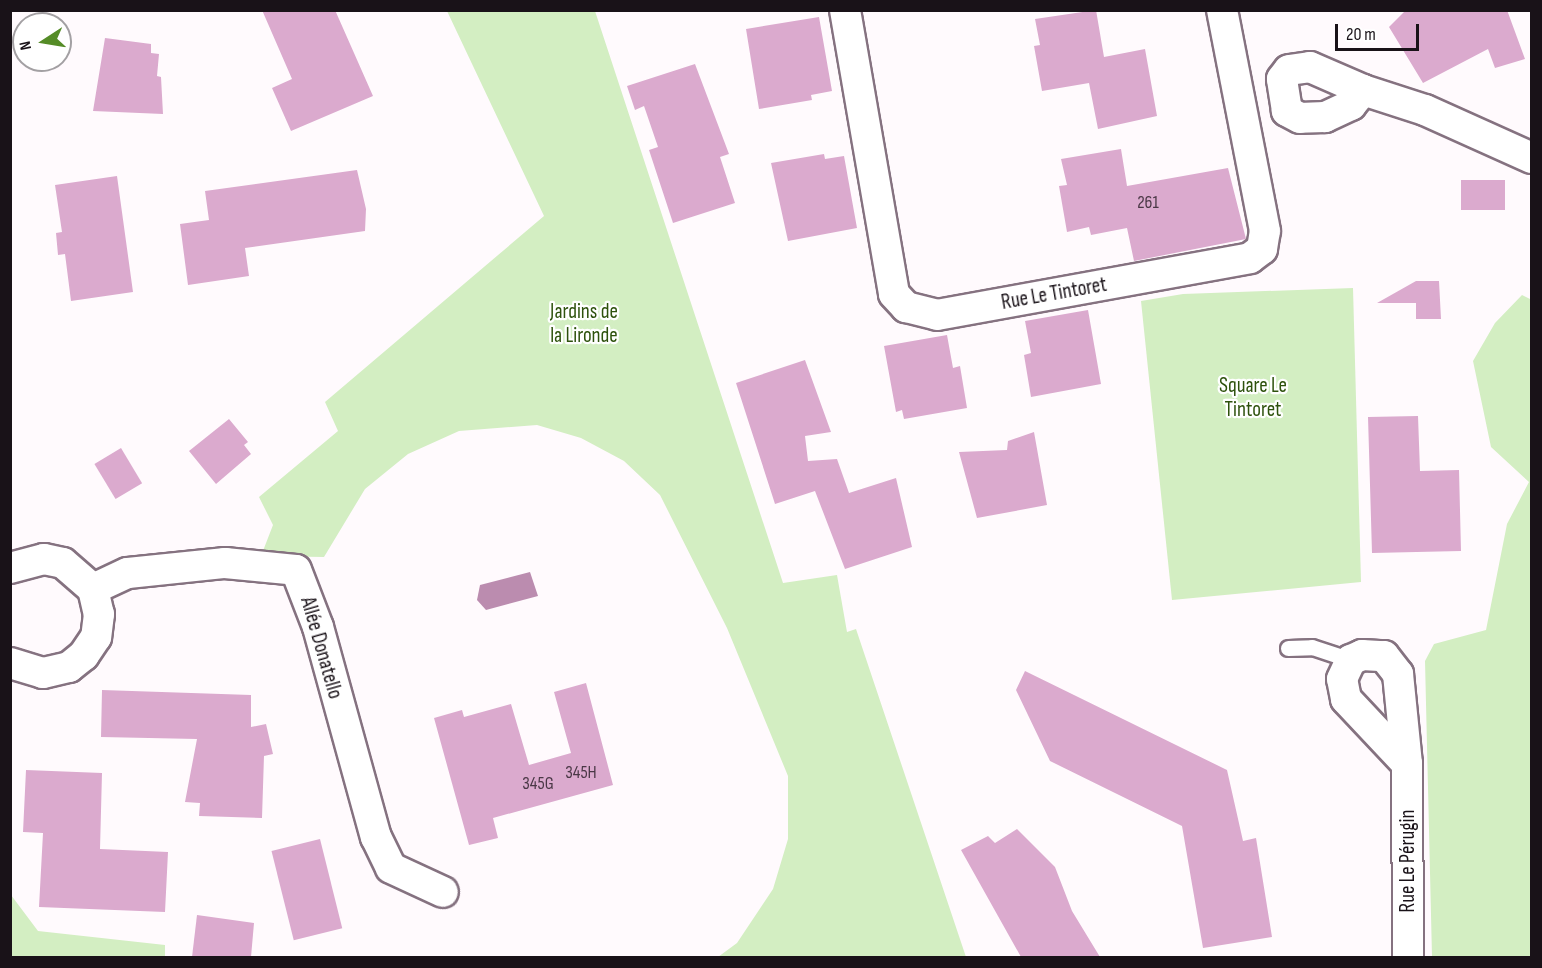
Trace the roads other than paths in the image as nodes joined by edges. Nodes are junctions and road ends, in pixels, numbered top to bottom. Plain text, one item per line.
1 (845, 10) edge
2 (1222, 10) edge
3 (1363, 90) dead end
4 (1532, 158) edge
5 (10, 568) edge
6 (93, 589) junction
7 (1288, 648) dead end
8 (1350, 660) junction
9 (10, 663) edge
10 (1407, 764) junction
11 (443, 892) dead end
12 (1408, 957) edge

1 - 2 street, Rue Le Tintoret
3 - 4 street
5 - 6 street
6 - 9 street
6 - 11 street, Allée Donatello
7 - 8 lane
8 - 10 street
8 - 10 street, Rue Le Pérugin
10 - 12 street, Rue Le Pérugin

